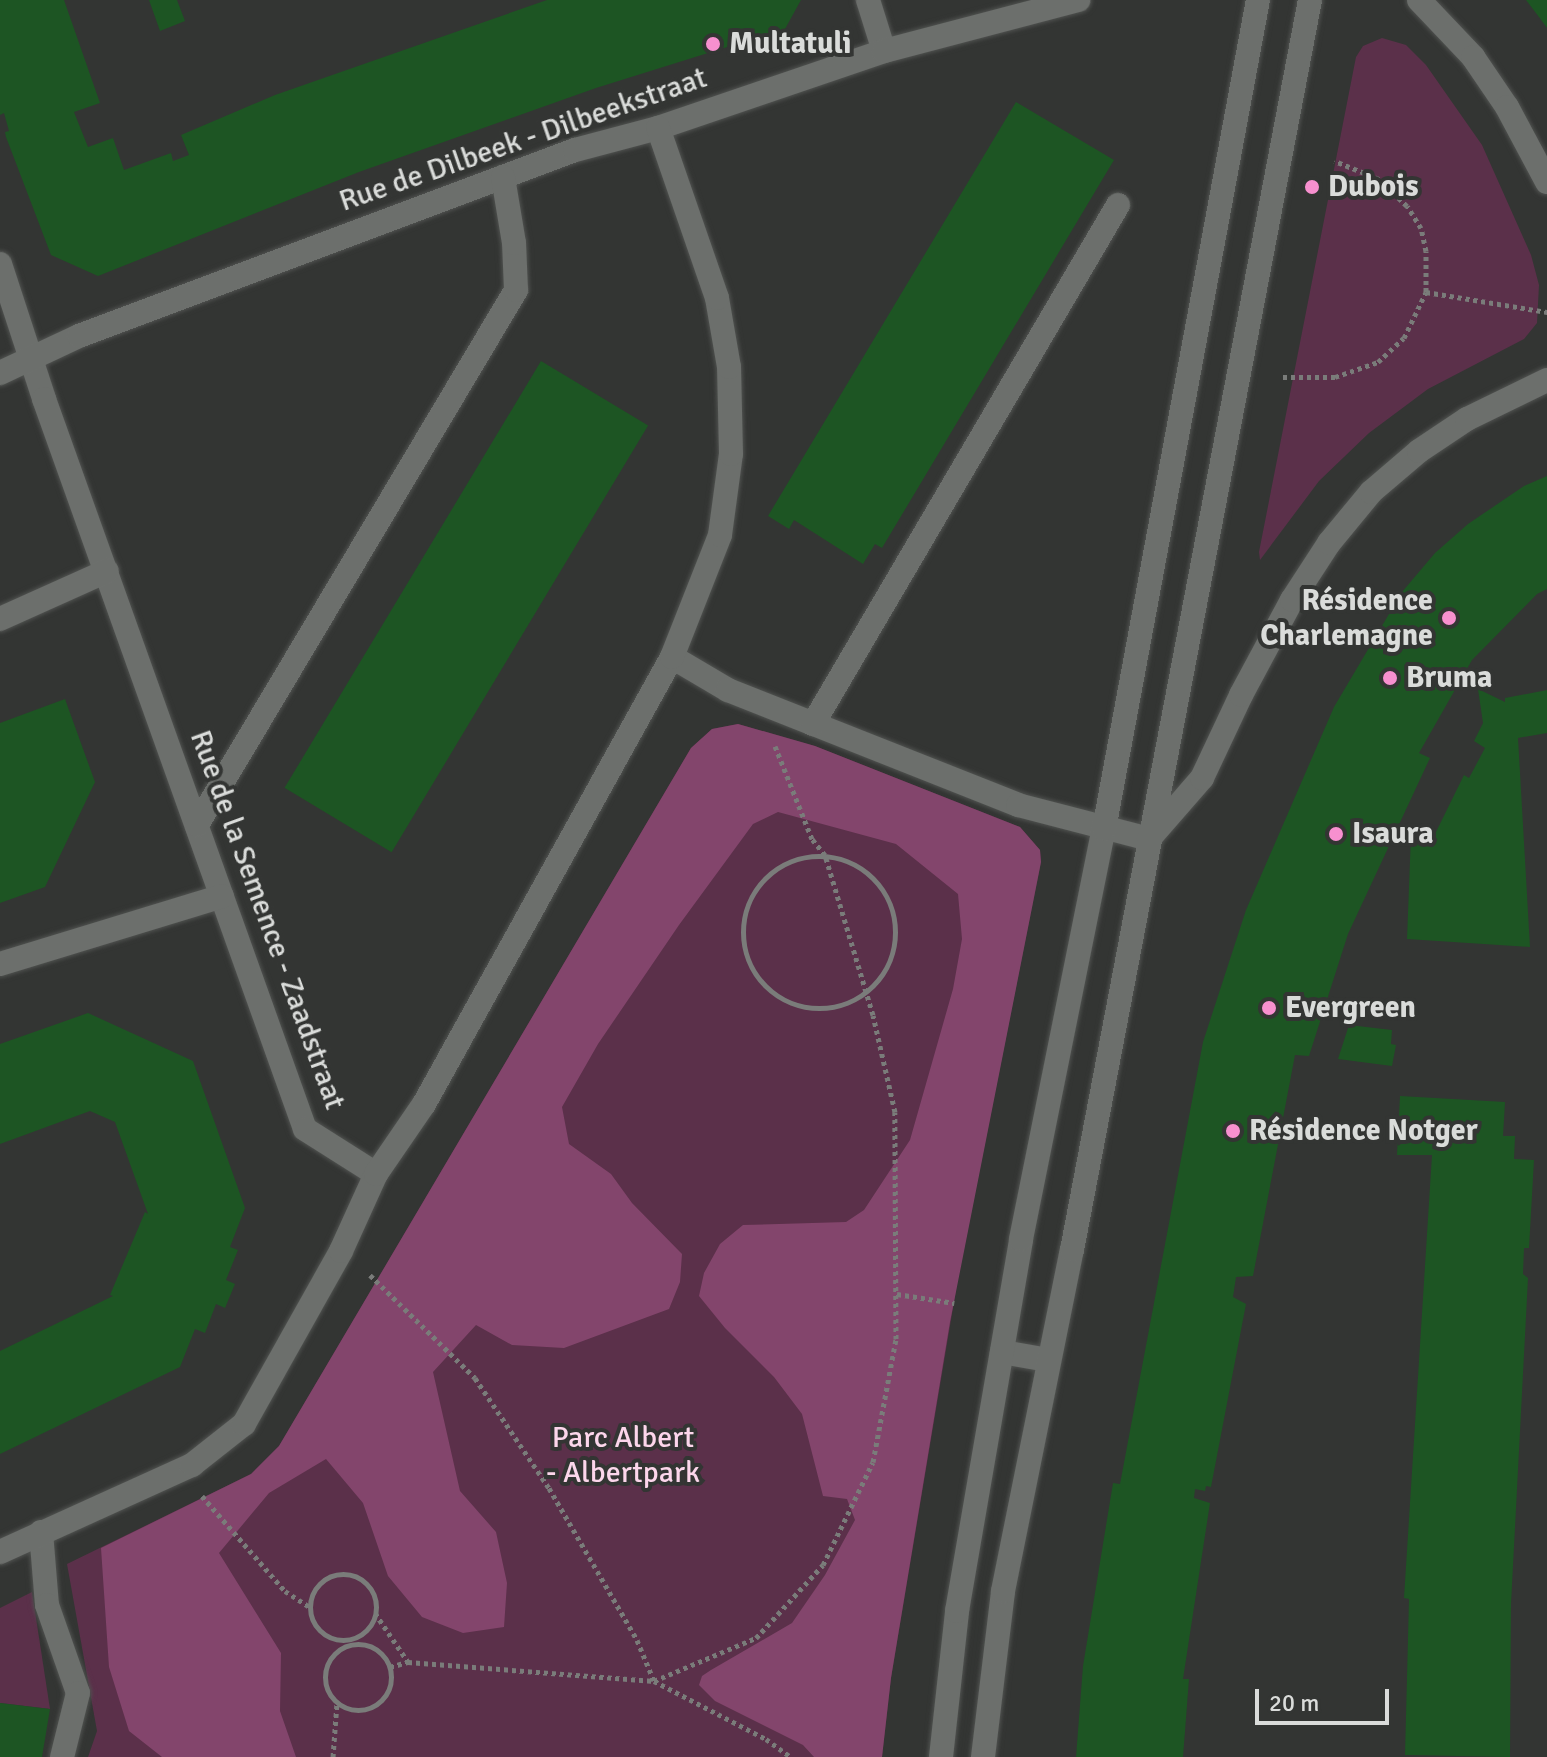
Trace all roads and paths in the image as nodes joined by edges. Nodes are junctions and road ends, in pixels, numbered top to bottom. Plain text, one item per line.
1 (868, 0) edge
2 (1078, 0) edge
3 (1258, 0) edge
4 (1310, 0) edge
5 (1419, 0) edge
6 (884, 51) junction
7 (658, 128) junction
8 (1335, 161) dead end
9 (503, 177) junction
10 (1547, 182) edge
11 (1118, 205) dead end
12 (0, 264) edge
13 (1426, 292) junction
14 (1547, 312) edge
15 (32, 358) junction
16 (0, 373) edge
17 (1283, 377) dead end
18 (1547, 380) edge
19 (107, 571) junction
20 (0, 619) edge
21 (672, 657) junction
22 (813, 724) junction
23 (770, 733) dead end
24 (197, 825) junction
25 (1104, 829) junction
26 (1149, 839) junction
27 (825, 855) junction
28 (222, 896) junction
29 (0, 964) edge
30 (864, 993) junction
31 (376, 1174) junction
32 (370, 1275) dead end
33 (897, 1294) junction
34 (954, 1303) dead end
35 (1002, 1352) junction
36 (1048, 1360) junction
37 (199, 1488) dead end
38 (41, 1532) junction
39 (0, 1552) edge
40 (310, 1607) junction
41 (375, 1613) junction
42 (349, 1643) junction
43 (408, 1662) junction
44 (390, 1667) junction
45 (654, 1681) junction
46 (337, 1703) junction
47 (62, 1757) edge
48 (333, 1757) edge
49 (791, 1757) edge
50 (941, 1757) edge
51 (983, 1757) edge

1 - 6 street
2 - 6 street, Rue de Dilbeek - Dilbeekstraat
3 - 25 street
4 - 26 street
5 - 10 street
6 - 7 street, Rue de Dilbeek - Dilbeekstraat
7 - 9 street, Rue de Dilbeek - Dilbeekstraat
7 - 21 street
8 - 13 path
9 - 15 street, Rue de Dilbeek - Dilbeekstraat
9 - 24 street
11 - 22 street
12 - 15 street, Rue de la Semence - Zaadstraat
13 - 14 path
13 - 17 path
15 - 16 street, Rue de Dilbeek - Dilbeekstraat
15 - 19 street, Rue de la Semence - Zaadstraat
18 - 26 street
19 - 20 street
19 - 24 street, Rue de la Semence - Zaadstraat
21 - 22 street
21 - 31 street
22 - 25 street
23 - 27 path
24 - 28 street, Rue de la Semence - Zaadstraat
25 - 26 street
25 - 35 street
26 - 36 street
27 - 30 path
27 - 30 path
27 - 30 path
28 - 29 street
28 - 31 street, Rue de la Semence - Zaadstraat
30 - 33 path
31 - 38 street
32 - 45 path
33 - 34 path
33 - 45 path
35 - 36 street
35 - 50 street
36 - 51 street
37 - 40 path
38 - 39 street
38 - 47 street
40 - 41 path
40 - 42 path
41 - 42 path
41 - 43 path
42 - 44 path
42 - 46 path
43 - 44 path
43 - 45 path
44 - 46 path
45 - 49 path
46 - 48 path

